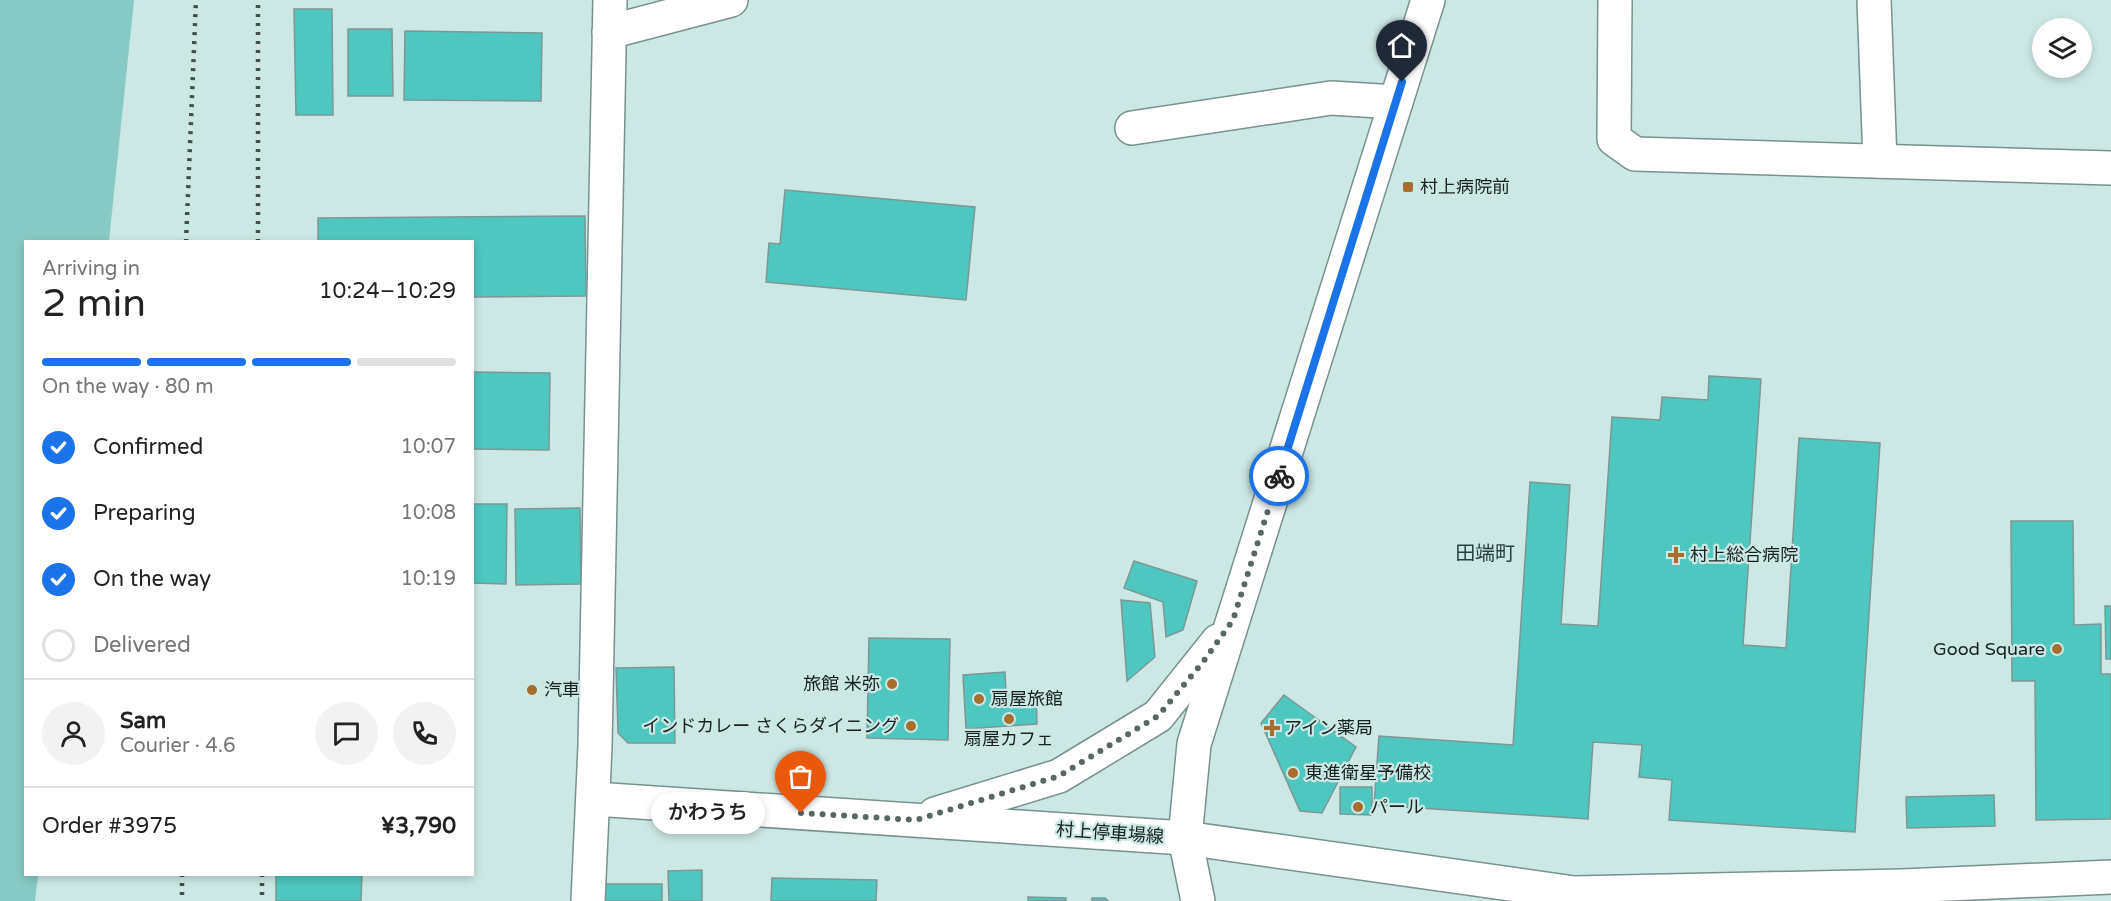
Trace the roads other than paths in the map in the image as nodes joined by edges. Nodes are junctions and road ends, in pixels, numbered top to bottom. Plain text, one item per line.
1 (610, 0) edge
2 (731, 0) edge
3 (1428, 0) edge
4 (1615, 0) edge
5 (1874, 0) edge
6 (609, 32) junction
7 (1396, 102) junction
8 (1132, 128) dead end
9 (1880, 161) junction
10 (2111, 168) edge
11 (1233, 620) junction
12 (594, 799) junction
13 (916, 820) junction
14 (1185, 838) junction
15 (2111, 877) edge
16 (588, 901) edge
17 (1198, 901) edge

1 - 6 street
2 - 6 street
3 - 7 street, 村上停車場線
4 - 9 street
5 - 9 street
6 - 12 street
7 - 8 street
7 - 11 street, 村上停車場線
9 - 10 street
11 - 13 street
11 - 14 street, 村上停車場線
12 - 13 street, 村上停車場線
12 - 16 street
13 - 14 street, 村上停車場線
14 - 15 street
14 - 17 street

